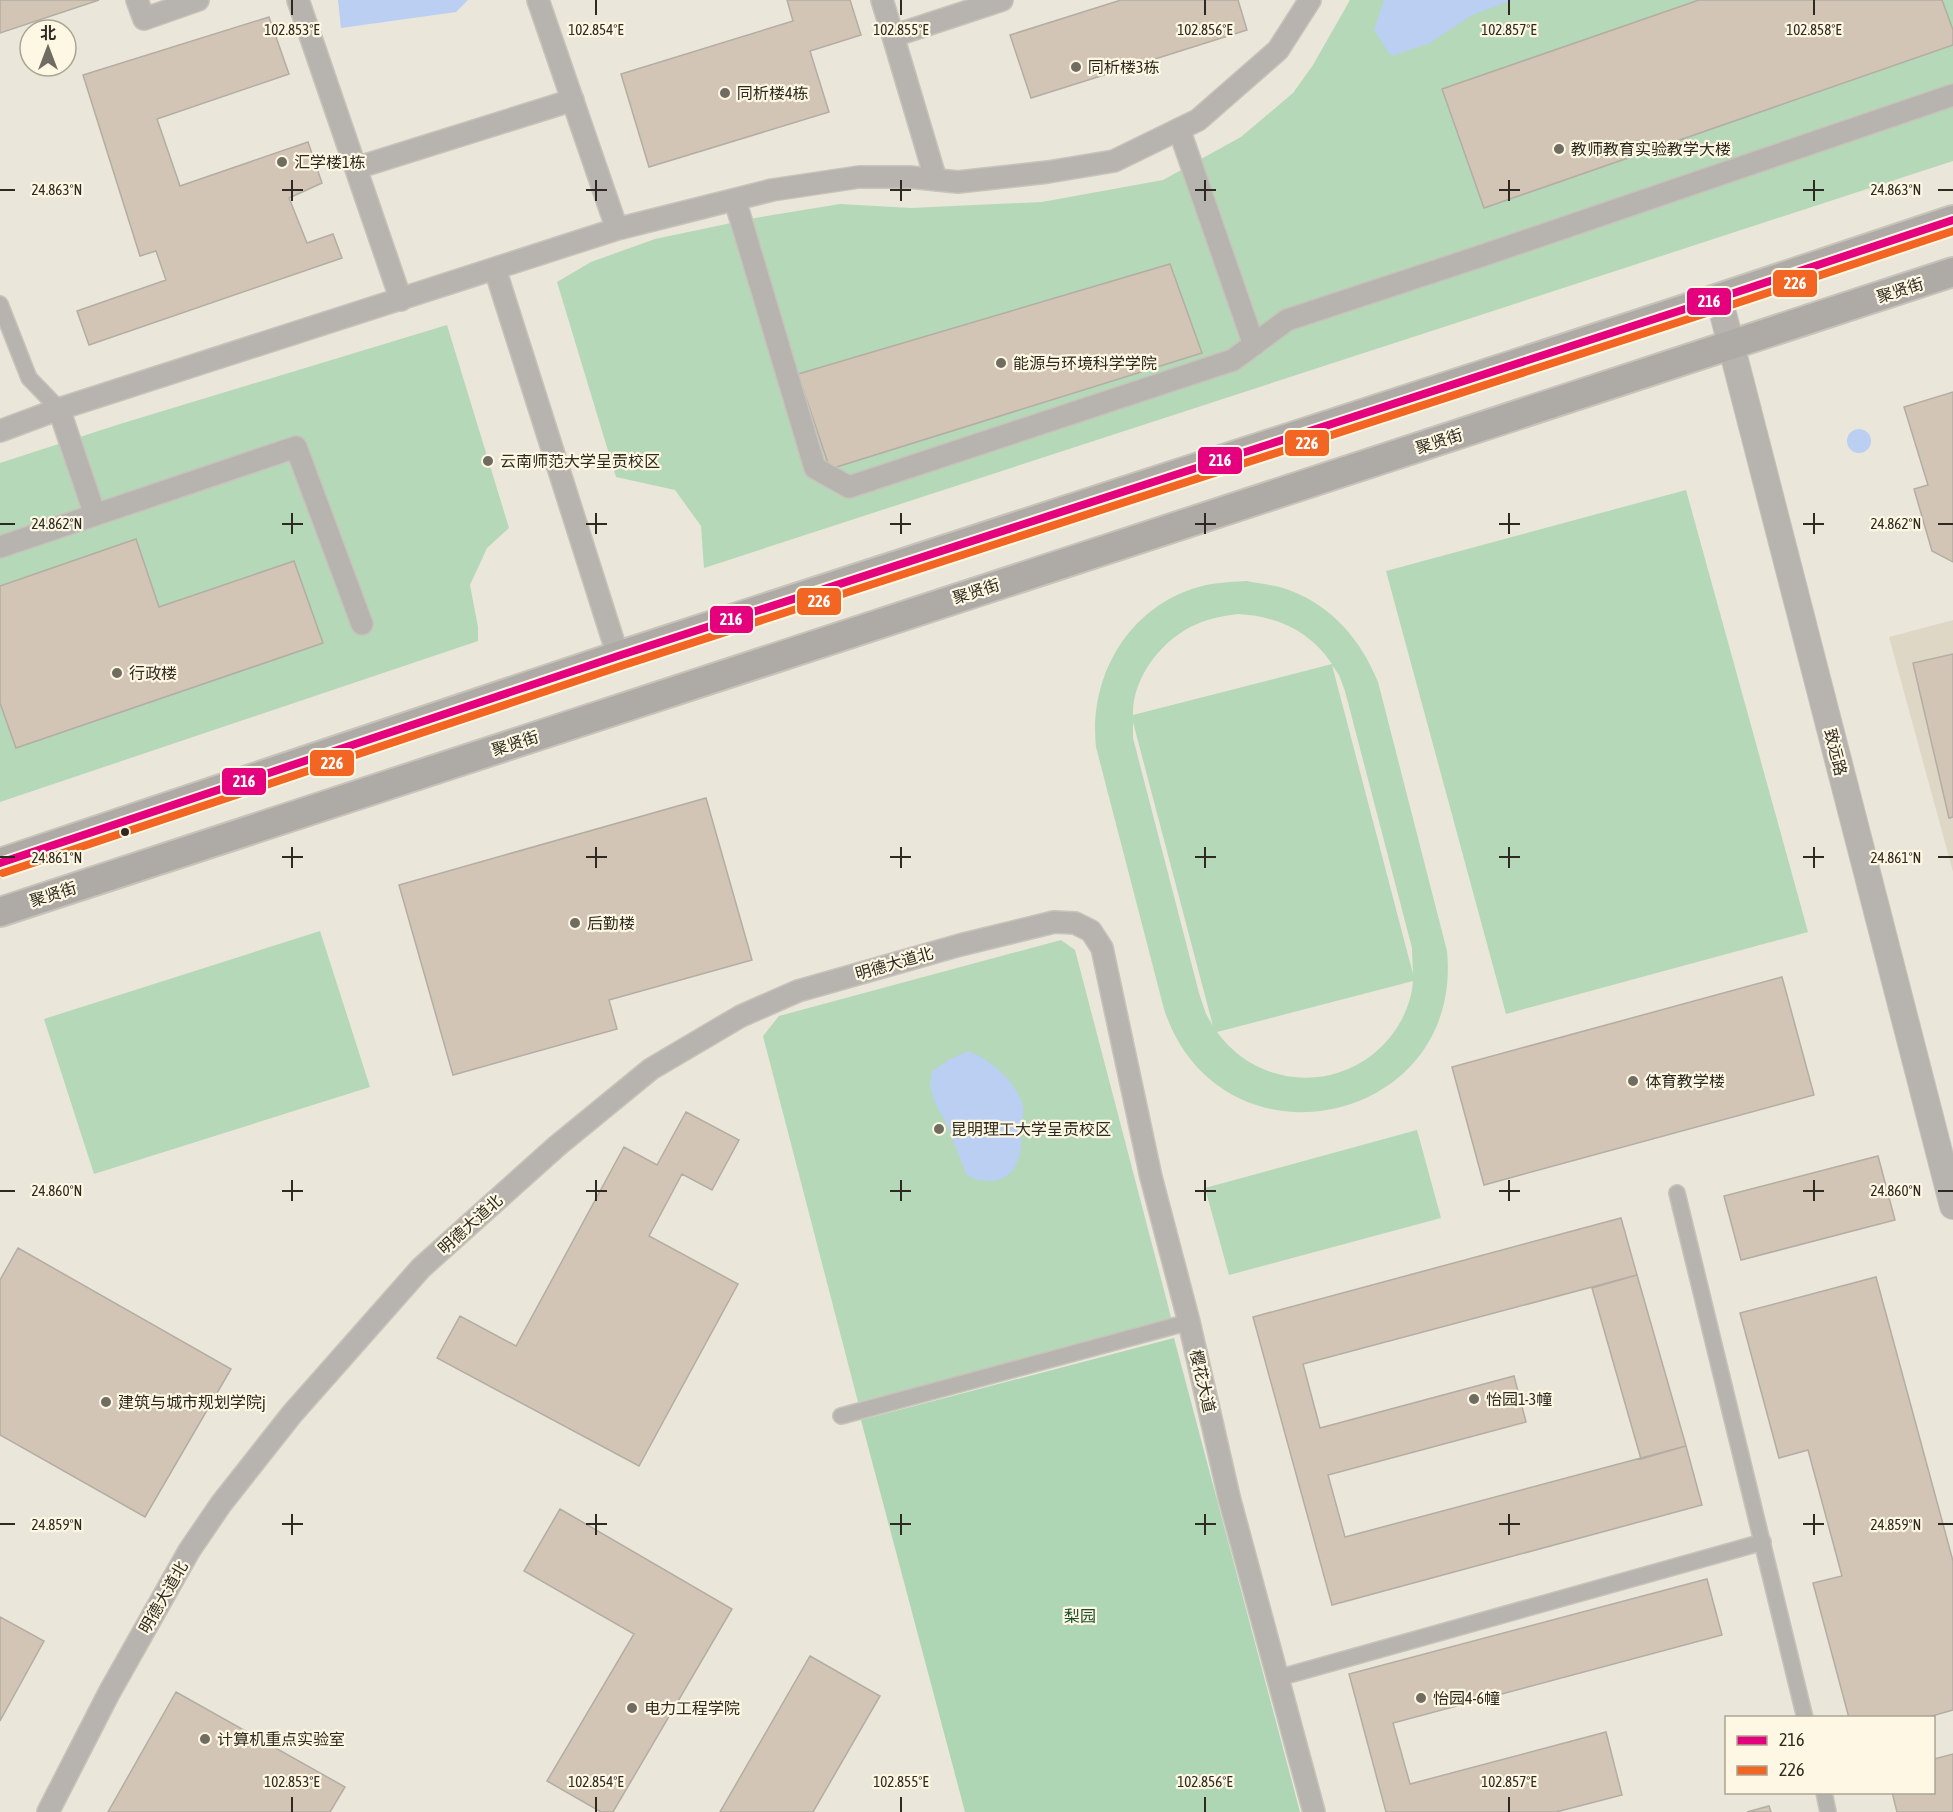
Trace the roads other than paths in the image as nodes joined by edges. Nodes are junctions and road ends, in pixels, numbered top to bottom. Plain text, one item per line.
1 (137, 0) edge
2 (198, 0) edge
3 (298, 0) edge
4 (538, 0) edge
5 (882, 0) edge
6 (1002, 0) edge
7 (1310, 0) edge
8 (893, 36) junction
9 (1953, 95) edge
10 (573, 100) junction
11 (1179, 129) junction
12 (356, 168) junction
13 (936, 180) junction
14 (735, 200) junction
15 (1953, 220) edge
16 (617, 229) junction
17 (495, 269) junction
18 (1953, 272) edge
19 (1719, 298) junction
20 (401, 300) junction
21 (0, 304) edge
22 (1254, 345) junction
23 (1731, 346) junction
24 (59, 409) junction
25 (0, 431) edge
26 (95, 515) junction
27 (0, 547) edge
28 (362, 624) dead end
29 (618, 656) junction
30 (0, 863) edge
31 (0, 912) edge
32 (1102, 948) joint
33 (1677, 1193) dead end
34 (1953, 1206) edge
35 (1189, 1322) junction
36 (841, 1416) dead end
37 (1763, 1542) junction
38 (1278, 1678) junction
39 (1805, 1716) edge
40 (1824, 1794) edge
41 (48, 1812) edge
42 (1314, 1812) edge
43 (1828, 1812) edge

1 - 2 street
3 - 12 street
4 - 10 street
5 - 8 street
6 - 8 street
7 - 11 street
8 - 13 street
9 - 22 street
10 - 12 street
10 - 16 street
11 - 13 street
11 - 22 street
12 - 20 street
13 - 14 street
14 - 16 street
14 - 22 street
15 - 19 main road
16 - 17 street
17 - 20 street
17 - 29 street
18 - 23 main road, 聚贤街
19 - 23 street, 致远路
19 - 29 main road
20 - 24 street
21 - 24 street
23 - 31 main road, 聚贤街
23 - 34 street, 致远路
24 - 25 street
24 - 26 street
26 - 27 street
26 - 28 street
29 - 30 main road
32 - 35 street, 樱花大道
32 - 41 street, 明德大道北
33 - 37 street
35 - 36 street
35 - 38 street, 樱花大道
37 - 38 street
37 - 39 street
38 - 42 street, 樱花大道
40 - 43 street

